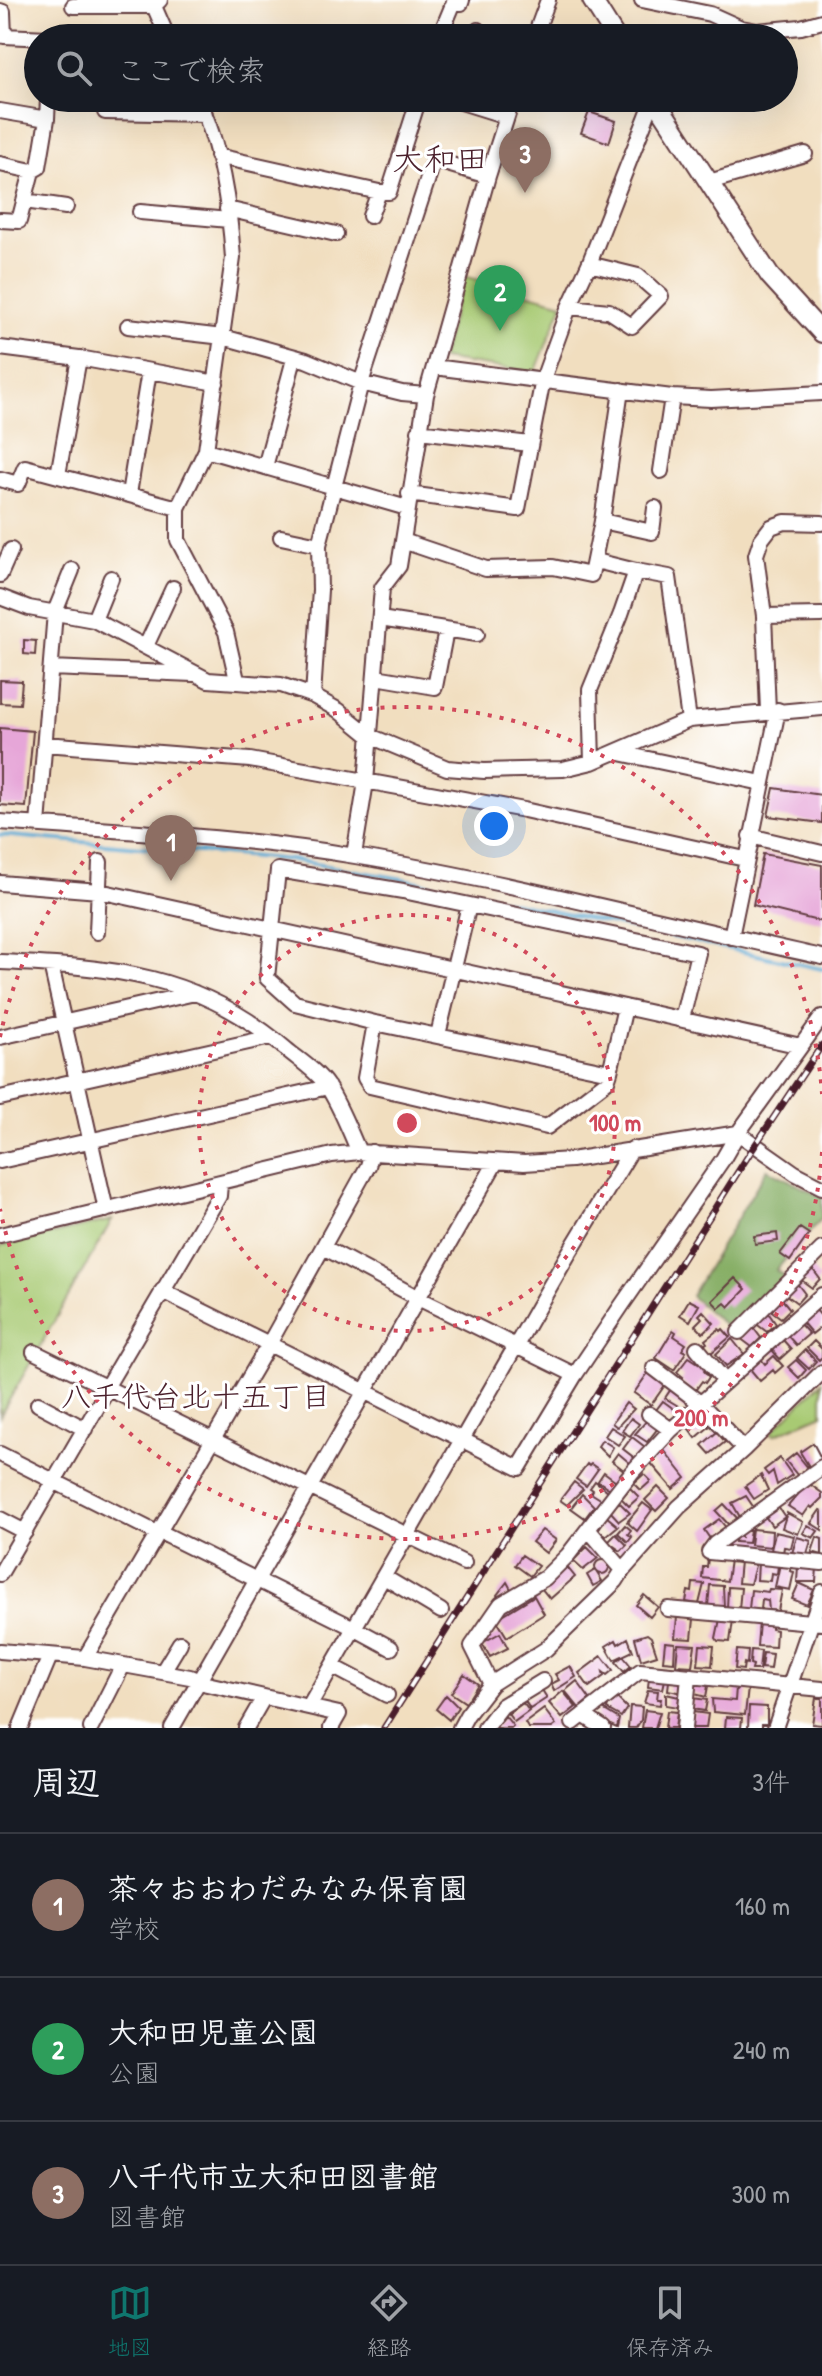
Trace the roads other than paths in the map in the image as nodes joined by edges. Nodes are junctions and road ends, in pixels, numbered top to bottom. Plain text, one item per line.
1 (462, 0) edge
2 (548, 0) edge
3 (592, 0) edge
4 (642, 0) edge
5 (156, 2) edge
6 (73, 6) dead end
7 (0, 11) edge
8 (822, 21) edge
9 (163, 24) edge
10 (445, 24) edge
11 (539, 24) edge
12 (607, 24) edge
13 (732, 24) edge
14 (798, 27) edge
15 (24, 37) edge
16 (0, 111) edge
17 (47, 112) edge
18 (105, 112) dead end
19 (415, 112) edge
20 (493, 112) edge
21 (508, 112) edge
22 (649, 112) edge
23 (663, 112) edge
24 (205, 114) joint
25 (506, 116) junction
26 (47, 119) junction
27 (805, 154) dead end
28 (217, 156) junction
29 (0, 164) edge
30 (32, 171) junction
31 (488, 176) junction
32 (709, 182) junction
33 (379, 192) junction
34 (25, 201) junction
35 (66, 207) dead end
36 (140, 212) dead end
37 (228, 214) junction
38 (370, 216) dead end
39 (0, 220) edge
40 (336, 234) dead end
41 (589, 264) junction
42 (569, 307) junction
43 (128, 326) dead end
44 (822, 333) edge
45 (223, 337) junction
46 (0, 348) edge
47 (79, 358) junction
48 (294, 359) junction
49 (434, 367) junction
50 (149, 371) junction
51 (543, 379) junction
52 (216, 383) junction
53 (361, 383) junction
54 (621, 390) junction
55 (822, 393) edge
56 (426, 395) junction
57 (672, 397) junction
58 (419, 431) junction
59 (530, 444) junction
60 (206, 450) junction
61 (265, 467) junction
62 (661, 471) dead end
63 (58, 475) junction
64 (0, 479) edge
65 (333, 487) junction
66 (129, 494) junction
67 (408, 501) junction
68 (178, 508) junction
69 (655, 508) dead end
70 (602, 521) junction
71 (822, 523) edge
72 (281, 537) dead end
73 (403, 541) junction
74 (319, 545) junction
75 (11, 550) dead end
76 (596, 561) junction
77 (72, 570) dead end
78 (636, 571) junction
79 (0, 575) edge
80 (111, 578) dead end
81 (173, 588) dead end
82 (0, 597) edge
83 (55, 612) junction
84 (822, 615) edge
85 (764, 616) junction
86 (380, 619) junction
87 (94, 620) junction
88 (446, 630) junction
89 (477, 634) dead end
90 (146, 646) junction
91 (51, 668) junction
92 (197, 674) junction
93 (376, 677) junction
94 (237, 680) junction
95 (313, 696) junction
96 (822, 708) edge
97 (773, 711) junction
98 (689, 720) junction
99 (370, 736) junction
100 (45, 744) junction
101 (615, 752) junction
102 (592, 762) junction
103 (366, 782) junction
104 (762, 783) junction
105 (0, 822) edge
106 (38, 825) junction
107 (750, 836) junction
108 (822, 853) edge
109 (354, 855) junction
110 (745, 859) junction
111 (100, 862) dead end
112 (0, 883) edge
113 (99, 891) junction
114 (469, 905) junction
115 (272, 929) junction
116 (97, 932) dead end
117 (731, 937) junction
118 (822, 957) edge
119 (0, 962) edge
120 (51, 965) junction
121 (453, 969) junction
122 (198, 992) junction
123 (625, 1007) junction
124 (822, 1017) edge
125 (682, 1019) junction
126 (64, 1022) junction
127 (375, 1023) junction
128 (438, 1035) junction
129 (0, 1037) edge
130 (271, 1037) junction
131 (801, 1046) junction
132 (610, 1072) junction
133 (77, 1081) junction
134 (328, 1087) junction
135 (0, 1098) edge
136 (738, 1133) junction
137 (91, 1141) junction
138 (632, 1149) junction
139 (366, 1152) junction
140 (0, 1161) edge
141 (496, 1162) junction
142 (220, 1184) junction
143 (822, 1187) edge
144 (106, 1210) junction
145 (0, 1235) edge
146 (323, 1247) junction
147 (822, 1249) edge
148 (162, 1291) junction
149 (822, 1295) edge
150 (419, 1299) junction
151 (739, 1332) dead end
152 (269, 1344) junction
153 (516, 1346) junction
154 (697, 1348) dead end
155 (34, 1352) dead end
156 (654, 1368) dead end
157 (822, 1372) edge
158 (575, 1375) junction
159 (724, 1380) junction
160 (108, 1387) junction
161 (365, 1392) junction
162 (700, 1403) junction
163 (38, 1404) dead end
164 (649, 1414) dead end
165 (85, 1429) junction
166 (671, 1430) junction
167 (213, 1439) junction
168 (462, 1439) junction
169 (744, 1449) junction
170 (0, 1454) edge
171 (822, 1467) edge
172 (55, 1481) junction
173 (310, 1486) junction
174 (0, 1519) edge
175 (588, 1529) junction
176 (25, 1532) junction
177 (159, 1533) junction
178 (408, 1535) junction
179 (464, 1563) dead end
180 (822, 1563) edge
181 (623, 1570) junction
182 (0, 1574) edge
183 (384, 1577) junction
184 (257, 1580) junction
185 (822, 1592) edge
186 (668, 1609) dead end
187 (441, 1611) dead end
188 (817, 1623) edge
189 (354, 1628) junction
190 (180, 1643) dead end
191 (391, 1648) dead end
192 (0, 1651) edge
193 (50, 1656) junction
194 (85, 1658) junction
195 (123, 1665) junction
196 (332, 1666) junction
197 (163, 1671) junction
198 (689, 1677) junction
199 (199, 1681) junction
200 (543, 1681) dead end
201 (491, 1684) junction
202 (790, 1686) junction
203 (822, 1689) edge
204 (387, 1695) dead end
205 (264, 1697) junction
206 (309, 1706) junction
207 (20, 1728) edge
208 (91, 1728) edge
209 (172, 1728) edge
210 (248, 1728) edge
211 (331, 1728) edge
212 (460, 1728) edge
213 (485, 1728) edge
214 (603, 1728) edge
215 (684, 1728) edge
216 (775, 1728) edge

1 - 10 street
2 - 11 street
3 - 12 main road
4 - 13 street
5 - 6 street
5 - 9 street
7 - 15 street
8 - 14 street
16 - 26 street
17 - 26 street
18 - 24 street
19 - 33 street
20 - 25 street
21 - 25 street
22 - 41 street
23 - 32 main road
24 - 28 street
25 - 31 street
26 - 30 street
27 - 32 street
28 - 33 street
28 - 37 street
29 - 30 street
30 - 34 street
31 - 49 street
31 - 53 street
32 - 44 main road
33 - 38 street
34 - 35 street
34 - 39 street
36 - 37 street
37 - 40 street
37 - 45 street
41 - 42 street
41 - 42 street
42 - 51 street
43 - 45 street
45 - 48 street
45 - 52 street
46 - 47 street
47 - 50 street
47 - 63 street
48 - 53 street
48 - 61 street
49 - 51 street
49 - 56 street
50 - 52 street
50 - 66 street
51 - 54 street
51 - 59 street
52 - 60 street
53 - 56 street
53 - 65 street
54 - 57 street
54 - 70 street
55 - 57 street
56 - 58 street
57 - 62 street
58 - 59 street
58 - 67 street
59 - 67 street
60 - 61 street
60 - 68 street
61 - 65 street
63 - 64 street
63 - 66 street
65 - 67 street
65 - 74 street
66 - 68 street
67 - 73 street
68 - 94 street
69 - 70 street
70 - 76 street
71 - 85 street
72 - 74 street
73 - 76 street
73 - 86 street
74 - 95 street
75 - 79 street
76 - 78 street
77 - 83 street
78 - 98 street
78 - 102 street
80 - 87 street
81 - 90 street
82 - 83 street
83 - 87 street
83 - 91 street
84 - 85 street
85 - 97 street
86 - 88 street
86 - 93 street
87 - 90 street
88 - 89 street
88 - 93 street
90 - 92 street
91 - 92 street
91 - 100 street
92 - 94 street
93 - 99 street
94 - 95 street
95 - 99 street
96 - 97 street
97 - 98 street
97 - 104 street
98 - 101 street
99 - 102 street
99 - 103 street
100 - 103 street
100 - 106 street
101 - 102 street
101 - 104 street
103 - 109 street
103 - 110 street
104 - 107 street
105 - 106 street
106 - 109 street
107 - 108 street
107 - 110 street
109 - 117 street
110 - 117 street
111 - 113 street
112 - 113 street
113 - 115 street
113 - 116 street
114 - 115 street
114 - 121 street
114 - 125 street
115 - 121 street
115 - 127 street
117 - 118 street
119 - 120 street
120 - 122 street
120 - 126 street
121 - 123 street
121 - 128 street
122 - 126 street
122 - 130 street
123 - 125 street
123 - 132 street
124 - 131 street
125 - 131 street
126 - 129 street
126 - 133 street
127 - 128 street
127 - 132 street
128 - 132 street
130 - 133 street
130 - 134 street
131 - 136 street
133 - 135 street
133 - 137 street
134 - 137 street
134 - 139 street
136 - 138 street
136 - 143 street
136 - 158 street
137 - 140 street
137 - 144 street
138 - 141 street
138 - 153 street
139 - 141 street
139 - 142 street
139 - 146 street
141 - 150 street
142 - 144 street
142 - 148 street
144 - 145 street
146 - 150 street
146 - 152 street
147 - 151 street
148 - 152 street
148 - 160 street
149 - 159 street
150 - 153 street
150 - 161 street
152 - 161 street
152 - 167 street
153 - 158 street
153 - 168 street
154 - 159 street
155 - 160 street
156 - 162 street
157 - 169 street
158 - 168 street
159 - 162 street
160 - 165 street
160 - 167 street
161 - 168 street
161 - 173 street
162 - 166 street
162 - 169 street
163 - 165 street
164 - 166 street
165 - 172 street
166 - 175 street
167 - 173 street
167 - 177 street
168 - 178 street
169 - 181 street
170 - 172 street
171 - 180 street
172 - 176 street
172 - 177 street
173 - 178 street
173 - 184 street
174 - 176 street
175 - 181 street
175 - 201 street
176 - 182 street
177 - 184 street
177 - 194 street
178 - 179 street
178 - 183 street
181 - 201 street
183 - 187 street
183 - 189 street
184 - 189 street
184 - 199 street
185 - 188 street
186 - 188 street
188 - 202 street
189 - 191 street
189 - 196 street
190 - 197 street
192 - 193 street
193 - 194 street
193 - 207 street
194 - 195 street
195 - 197 street
195 - 208 street
196 - 204 street
196 - 206 street
197 - 199 street
198 - 202 street
198 - 214 street
198 - 215 street
199 - 205 street
199 - 209 street
200 - 213 street
201 - 212 street
202 - 203 street
202 - 216 street
205 - 206 street
205 - 210 street
206 - 211 street

